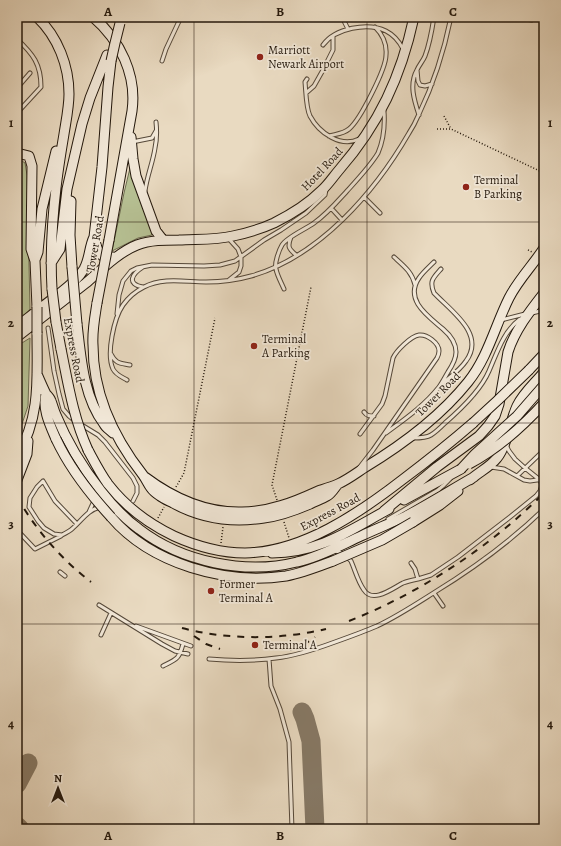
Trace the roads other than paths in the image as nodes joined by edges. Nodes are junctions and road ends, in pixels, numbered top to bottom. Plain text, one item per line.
1 (37, 17) edge
2 (93, 17) edge
3 (181, 17) edge
4 (342, 17) edge
5 (414, 17) edge
6 (434, 17) edge
7 (451, 17) edge
8 (512, 17) edge
9 (122, 20) edge
10 (532, 20) dead end
11 (375, 27) junction
12 (348, 29) junction
13 (333, 36) junction
14 (17, 39) edge
15 (323, 45) dead end
16 (405, 52) junction
17 (109, 58) junction
18 (162, 61) dead end
19 (417, 70) junction
20 (30, 73) dead end
21 (307, 79) dead end
22 (432, 84) junction
23 (17, 88) edge
24 (306, 93) junction
25 (384, 106) junction
26 (68, 108) junction
27 (17, 113) edge
28 (418, 115) junction
29 (156, 122) dead end
30 (156, 129) junction
31 (368, 132) junction
32 (328, 136) junction
33 (78, 138) junction
34 (128, 145) junction
35 (17, 148) edge
36 (17, 153) edge
37 (29, 156) junction
38 (328, 183) junction
39 (364, 197) junction
40 (144, 198) junction
41 (331, 208) junction
42 (380, 213) dead end
43 (342, 220) junction
44 (94, 237) junction
45 (225, 237) junction
46 (291, 237) junction
47 (163, 240) junction
48 (544, 248) edge
49 (121, 254) junction
50 (296, 255) junction
51 (240, 257) junction
52 (394, 257) dead end
53 (35, 261) junction
54 (434, 262) dead end
55 (51, 264) junction
56 (145, 266) junction
57 (275, 267) junction
58 (441, 269) dead end
59 (228, 280) junction
60 (415, 285) junction
61 (143, 287) junction
62 (284, 289) dead end
63 (544, 293) edge
64 (544, 310) edge
65 (528, 313) junction
66 (117, 316) junction
67 (498, 321) junction
68 (17, 325) edge
69 (48, 328) dead end
70 (17, 337) edge
71 (111, 352) junction
72 (544, 354) edge
73 (130, 364) dead end
74 (544, 372) edge
75 (37, 374) junction
76 (127, 380) dead end
77 (544, 385) edge
78 (439, 387) junction
79 (46, 394) junction
80 (544, 403) edge
81 (364, 412) dead end
82 (374, 416) junction
83 (29, 432) junction
84 (360, 434) dead end
85 (383, 435) junction
86 (118, 438) junction
87 (506, 438) junction
88 (406, 440) junction
89 (544, 450) edge
90 (17, 457) edge
91 (487, 467) junction
92 (524, 468) junction
93 (458, 470) junction
94 (352, 475) junction
95 (517, 476) junction
96 (474, 477) junction
97 (542, 479) edge
98 (17, 480) edge
99 (96, 490) junction
100 (133, 500) dead end
101 (111, 507) junction
102 (544, 509) edge
103 (384, 511) junction
104 (88, 513) junction
105 (77, 524) junction
106 (17, 530) edge
107 (62, 535) junction
108 (356, 542) junction
109 (341, 545) junction
110 (244, 553) junction
111 (351, 561) junction
112 (411, 563) dead end
113 (60, 572) dead end
114 (64, 576) dead end
115 (418, 579) junction
116 (434, 593) junction
117 (99, 605) dead end
118 (443, 606) dead end
119 (111, 613) junction
120 (131, 624) junction
121 (101, 634) dead end
122 (183, 644) junction
123 (191, 646) dead end
124 (181, 653) junction
125 (188, 654) dead end
126 (209, 659) dead end
127 (269, 659) junction
128 (163, 666) dead end
129 (292, 829) edge

1 - 26 street, Express Road
2 - 34 street
3 - 18 lane
4 - 12 lane
5 - 16 street, Hotel Road
6 - 19 lane
7 - 22 lane
8 - 10 lane
9 - 17 street, bridge
11 - 12 lane
11 - 16 lane
11 - 32 lane
12 - 13 lane
13 - 15 lane
13 - 24 lane
14 - 27 lane
16 - 25 street, Hotel Road
17 - 33 street
17 - 44 street
19 - 22 lane
19 - 28 lane
20 - 23 lane
21 - 24 lane
22 - 28 lane
24 - 32 lane
25 - 31 street, Hotel Road
25 - 41 lane
26 - 53 street
26 - 55 street, Express Road
28 - 39 lane
29 - 30 lane
30 - 34 lane
30 - 40 lane
31 - 32 lane
31 - 38 street, Hotel Road
33 - 55 street
33 - 86 street, bridge
34 - 40 street
34 - 86 street, Tower Road, bridge
35 - 37 street
36 - 37 street
37 - 53 street
38 - 45 street, Hotel Road
38 - 51 lane
39 - 42 lane
39 - 43 lane
40 - 47 street
41 - 43 lane
41 - 46 lane
43 - 50 lane
44 - 49 street
44 - 68 street
45 - 47 street, Hotel Road
45 - 51 lane
46 - 50 lane
46 - 57 lane
47 - 49 street, Hotel Road
48 - 67 street, Tower Road
49 - 70 street, Hotel Road
50 - 57 lane
51 - 56 lane
51 - 59 lane
52 - 60 lane
53 - 75 street, bridge
54 - 60 lane
55 - 110 street, Express Road, bridge
56 - 61 lane
56 - 66 lane
57 - 59 lane
57 - 62 lane
58 - 78 lane
59 - 61 lane
60 - 78 lane
61 - 66 lane
63 - 65 street
64 - 65 lane
65 - 67 lane
65 - 88 lane
65 - 103 street
66 - 71 lane
67 - 88 street, Tower Road
69 - 100 lane
71 - 73 lane
71 - 76 lane
72 - 110 street, Express Road, bridge
74 - 87 street
75 - 79 street
75 - 83 street
77 - 93 street, bridge
78 - 85 lane
79 - 96 street, bridge
79 - 99 street
80 - 93 street, bridge
81 - 82 lane
82 - 84 lane
82 - 85 lane
83 - 90 street
83 - 98 street
85 - 94 lane
86 - 94 street, Tower Road
87 - 91 street
87 - 92 lane
88 - 94 street, Tower Road
89 - 92 lane
91 - 95 lane
91 - 96 street
92 - 95 lane
92 - 97 lane
93 - 103 street
93 - 108 lane
95 - 97 lane
96 - 108 street
97 - 115 lane
99 - 101 street
99 - 104 lane
101 - 104 lane
101 - 109 street
102 - 116 lane
103 - 109 street
104 - 105 lane
105 - 107 lane
105 - 107 lane
106 - 107 lane
108 - 109 street
108 - 111 lane
109 - 110 street
109 - 111 lane
111 - 115 lane
112 - 115 lane
113 - 114 lane
116 - 118 lane
116 - 127 lane
117 - 119 lane
119 - 120 lane
119 - 121 lane
120 - 122 lane
120 - 124 lane
122 - 123 lane
122 - 124 lane
124 - 125 lane
124 - 128 lane
126 - 127 lane
127 - 129 lane

